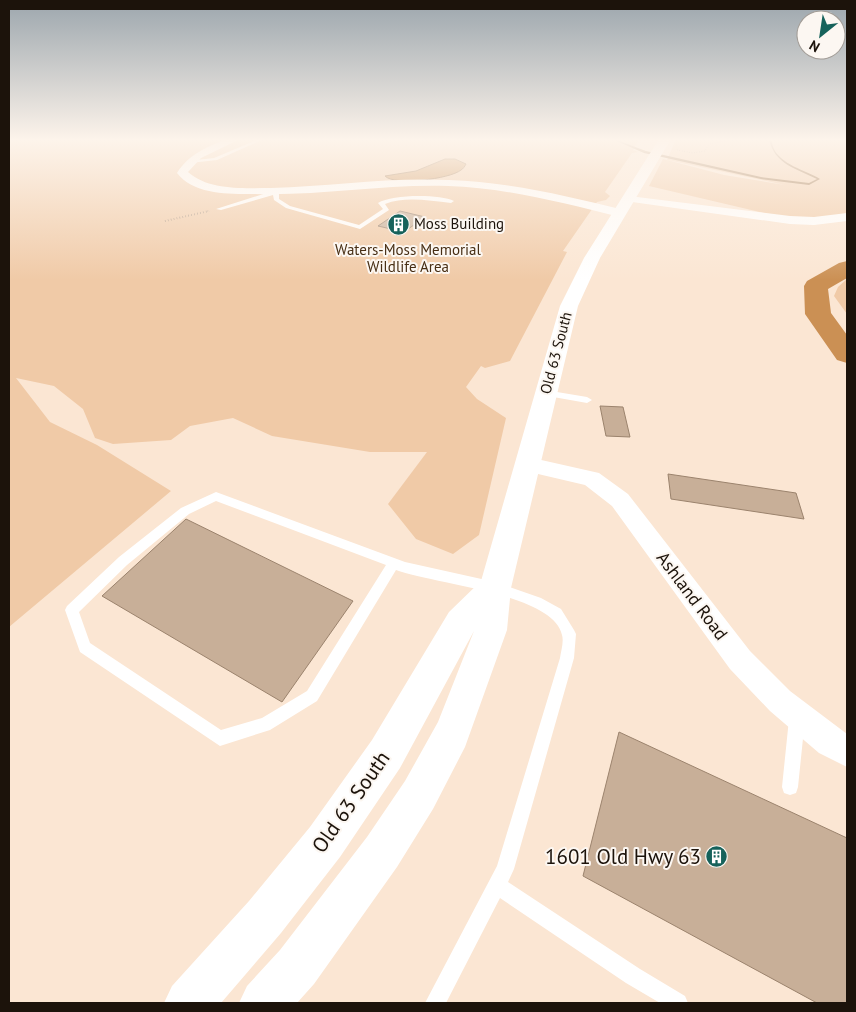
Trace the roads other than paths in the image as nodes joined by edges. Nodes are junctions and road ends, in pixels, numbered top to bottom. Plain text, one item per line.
1 (209, 186) edge
2 (354, 186) edge
3 (487, 186) edge
4 (637, 186) edge
5 (276, 192) junction
6 (451, 201) dead end
7 (624, 206) junction
8 (219, 210) road end
9 (847, 217) edge
10 (545, 393) junction
11 (587, 400) dead end
12 (528, 466) junction
13 (394, 563) junction
14 (495, 588) junction
15 (798, 715) junction
16 (847, 751) edge
17 (790, 786) dead end
18 (497, 885) junction
19 (189, 1003) edge
20 (264, 1003) edge
21 (435, 1003) edge
22 (678, 1003) edge

1 - 5 street
2 - 5 street
3 - 7 street
4 - 7 main road, Old 63 South
5 - 6 lane
5 - 8 lane
7 - 9 street
7 - 10 main road, Old 63 South
10 - 11 lane
10 - 12 main road, Old 63 South
12 - 14 main road, Old 63 South
12 - 15 street, Ashland Road
13 - 13 lane
13 - 14 lane
14 - 18 lane
14 - 19 main road, Old 63 South
14 - 20 main road, Old 63 South
15 - 16 street, Ashland Road
15 - 17 lane
18 - 21 lane
18 - 22 lane

